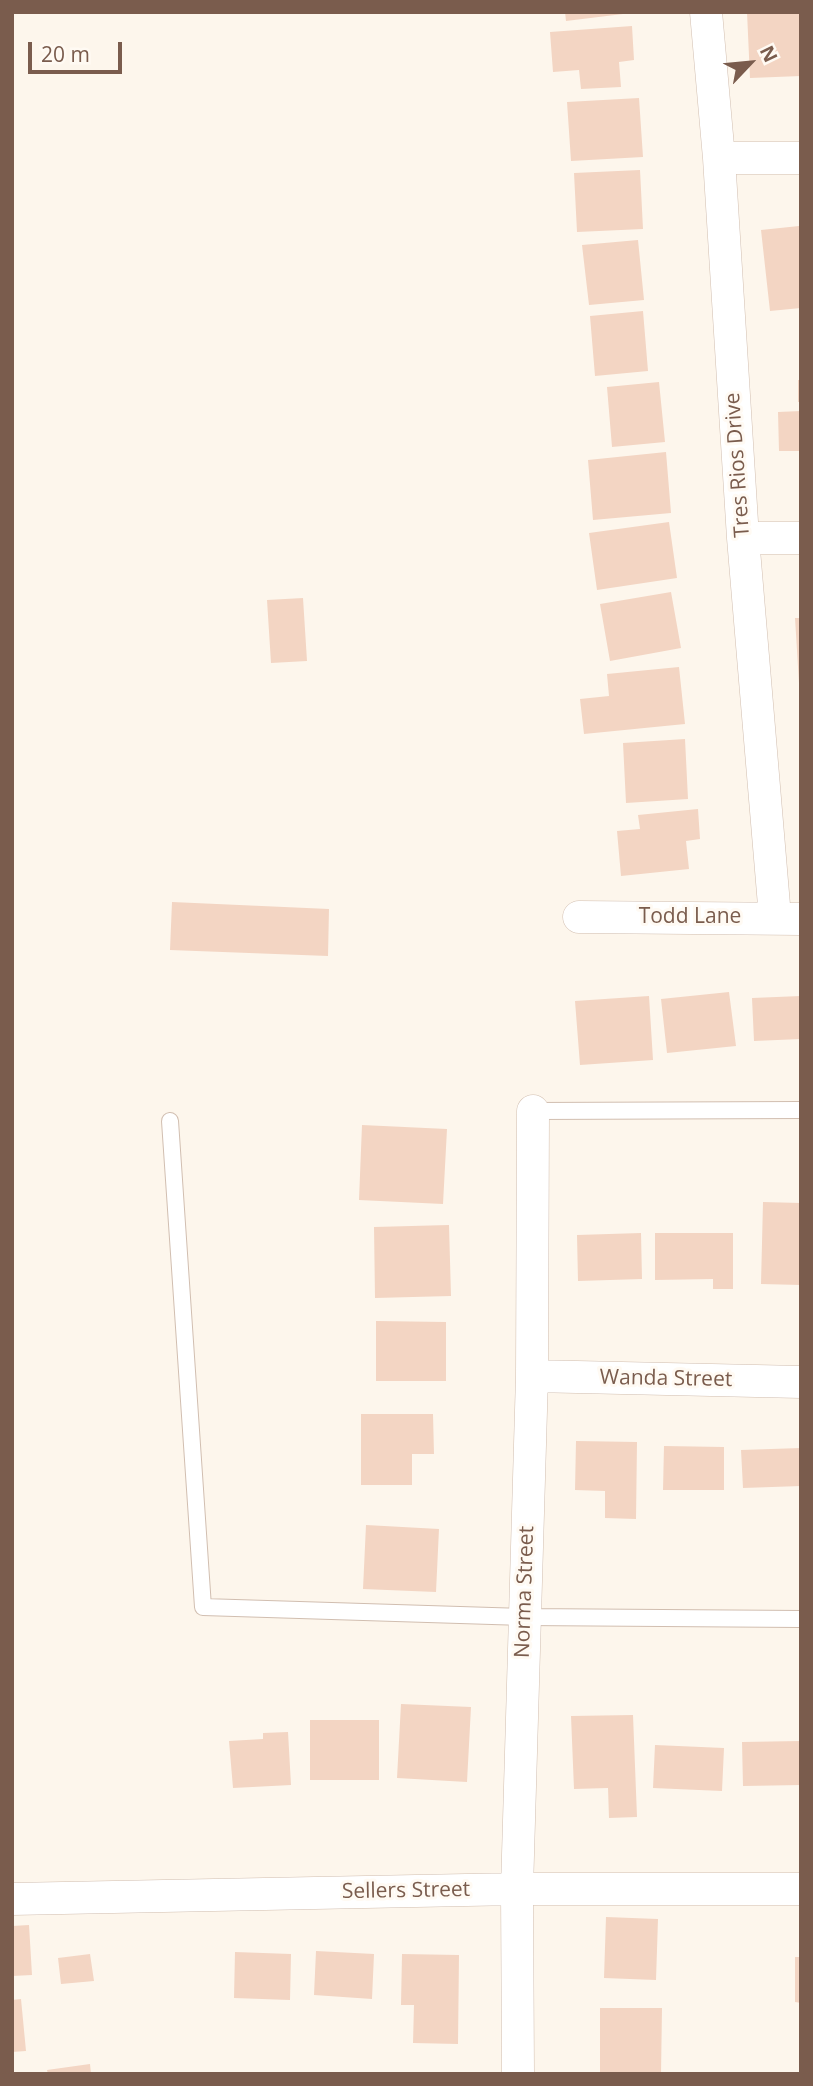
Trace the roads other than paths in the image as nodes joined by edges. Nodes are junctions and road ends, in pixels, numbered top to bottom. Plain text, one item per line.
1 (706, 12) edge
2 (719, 158) junction
3 (801, 158) edge
4 (743, 538) junction
5 (801, 538) edge
6 (579, 917) dead end
7 (788, 918) edge
8 (801, 1110) edge
9 (533, 1111) joint
10 (170, 1121) dead end
11 (532, 1376) junction
12 (801, 1382) edge
13 (524, 1617) junction
14 (801, 1619) edge
15 (517, 1889) junction
16 (801, 1889) edge
17 (12, 1899) edge
18 (518, 2074) edge

1 - 2 street, Tres Rios Drive
2 - 3 street
2 - 4 street, Tres Rios Drive
4 - 5 street
4 - 7 street, Tres Rios Drive
6 - 7 street, Todd Lane
8 - 9 lane
9 - 11 street, Norma Street
10 - 13 lane
11 - 12 street, Wanda Street
11 - 13 street, Norma Street
13 - 14 lane
13 - 15 street, Norma Street
15 - 16 street, Sellers Street
15 - 17 street, Sellers Street
15 - 18 street, Norma Street

